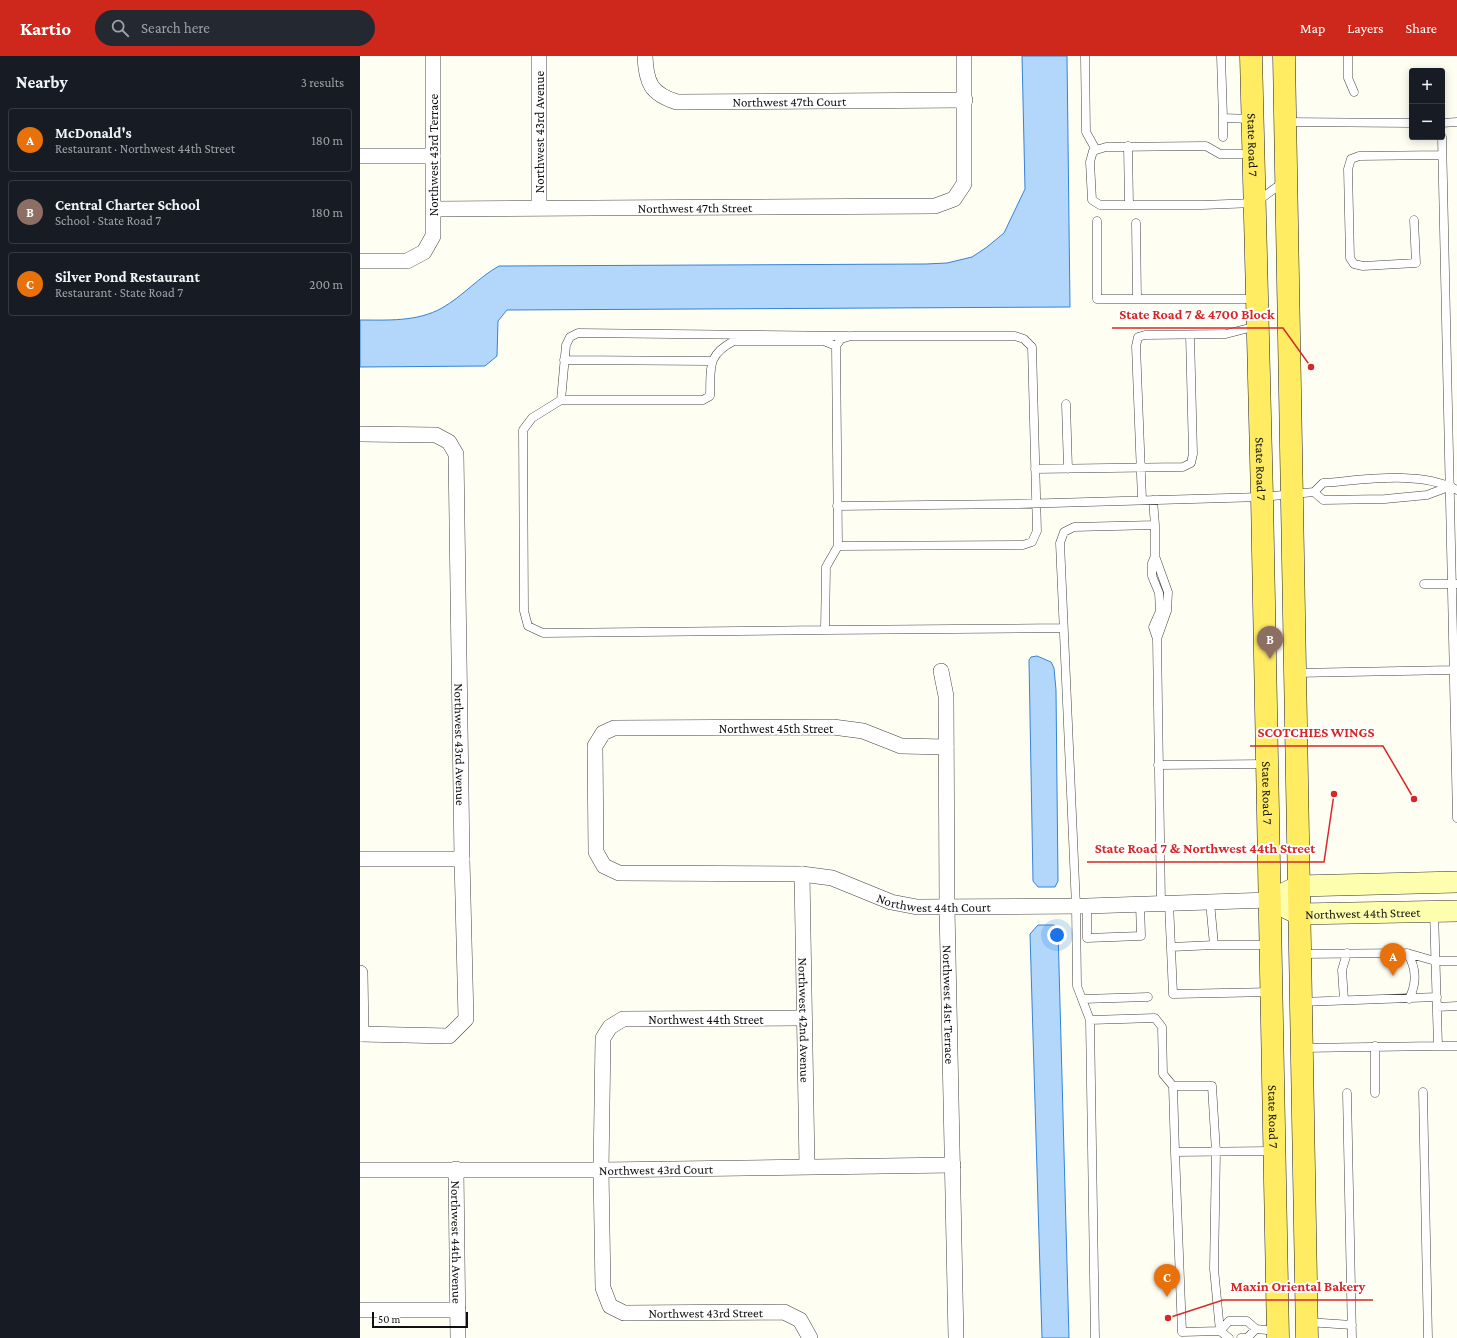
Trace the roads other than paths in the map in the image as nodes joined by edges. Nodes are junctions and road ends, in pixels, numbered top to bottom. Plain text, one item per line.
1 (433, 56) edge
2 (539, 56) edge
3 (645, 56) edge
4 (964, 56) edge
5 (1085, 56) edge
6 (1221, 56) edge
7 (1251, 56) edge
8 (1284, 56) edge
9 (1348, 56) edge
10 (1354, 92) dead end
11 (965, 100) junction
12 (1223, 118) junction
13 (1252, 119) junction
14 (1285, 122) junction
15 (1457, 122) edge
16 (1409, 123) edge
17 (1445, 123) edge
18 (1223, 137) dead end
19 (1442, 140) edge
20 (1128, 146) junction
21 (1096, 150) junction
22 (1253, 154) junction
23 (360, 156) edge
24 (433, 156) junction
25 (1442, 156) junction
26 (1285, 174) junction
27 (1255, 203) junction
28 (1129, 205) junction
29 (539, 207) junction
30 (434, 209) junction
31 (1414, 220) dead end
32 (1097, 221) dead end
33 (1136, 223) dead end
34 (360, 261) edge
35 (1137, 299) junction
36 (1257, 299) junction
37 (1258, 326) junction
38 (1190, 335) junction
39 (850, 336) junction
40 (836, 346) junction
41 (564, 360) junction
42 (711, 361) junction
43 (561, 400) junction
44 (1066, 404) dead end
45 (360, 434) edge
46 (1141, 467) junction
47 (1035, 469) junction
48 (1068, 469) junction
49 (1455, 487) edge
50 (1314, 492) junction
51 (1291, 495) junction
52 (1262, 497) junction
53 (1142, 500) junction
54 (1153, 500) junction
55 (1036, 503) junction
56 (837, 506) junction
57 (1155, 525) junction
58 (838, 546) junction
59 (1424, 584) dead end
60 (1455, 584) edge
61 (1063, 628) junction
62 (826, 630) junction
63 (1454, 670) junction
64 (941, 672) dead end
65 (1294, 673) junction
66 (946, 747) junction
67 (1456, 762) edge
68 (1268, 764) junction
69 (1158, 765) junction
70 (1457, 818) edge
71 (360, 859) edge
72 (462, 859) junction
73 (604, 866) joint
74 (802, 874) junction
75 (1457, 882) edge
76 (1299, 886) junction
77 (1270, 900) junction
78 (1210, 902) junction
79 (1140, 904) junction
80 (1165, 904) junction
81 (1081, 906) junction
82 (948, 908) junction
83 (1434, 911) junction
84 (1457, 911) edge
85 (1299, 914) junction
86 (1214, 945) junction
87 (1271, 945) junction
88 (1171, 947) junction
89 (1407, 952) junction
90 (1348, 953) junction
91 (1300, 954) junction
92 (1457, 961) edge
93 (1435, 962) junction
94 (360, 973) edge
95 (1272, 992) junction
96 (1148, 997) dead end
97 (1436, 997) junction
98 (1082, 999) junction
99 (1409, 999) junction
100 (1344, 1000) junction
101 (1300, 1002) junction
102 (1437, 1006) junction
103 (1457, 1006) edge
104 (804, 1018) junction
105 (1090, 1020) junction
106 (361, 1034) edge
107 (1375, 1046) junction
108 (1438, 1046) junction
109 (1457, 1046) edge
110 (1301, 1048) junction
111 (1173, 1086) junction
112 (1423, 1092) dead end
113 (1348, 1093) dead end
114 (1375, 1093) dead end
115 (1275, 1151) junction
116 (1175, 1152) junction
117 (1216, 1152) junction
118 (953, 1165) junction
119 (807, 1166) junction
120 (456, 1169) junction
121 (360, 1170) edge
122 (601, 1170) junction
123 (1276, 1211) junction
124 (360, 1310) edge
125 (458, 1310) junction
126 (1352, 1324) junction
127 (1256, 1329) junction
128 (1307, 1330) edge
129 (1182, 1335) edge
130 (1220, 1335) edge
131 (1281, 1336) edge
132 (458, 1338) edge
133 (810, 1338) edge
134 (956, 1338) edge
135 (1095, 1338) edge
136 (1229, 1338) edge
137 (1241, 1338) edge
138 (1352, 1338) edge
139 (1428, 1338) edge

1 - 24 street, Northwest 43rd Terrace
2 - 29 street, Northwest 43rd Avenue
3 - 11 street, Northwest 47th Court
4 - 11 street
5 - 21 lane
6 - 12 lane
7 - 13 main road, State Road 7
8 - 14 main road
9 - 10 lane
11 - 29 street, Northwest 47th Street
12 - 13 lane
12 - 18 lane
13 - 22 main road, State Road 7
14 - 16 lane
14 - 26 main road
15 - 17 lane
19 - 25 lane
20 - 21 lane
20 - 22 lane
20 - 28 lane
21 - 28 lane
22 - 27 main road, State Road 7
23 - 24 street
24 - 30 street, Northwest 43rd Terrace
25 - 31 lane
25 - 49 lane
26 - 27 lane
26 - 51 main road
27 - 28 lane
27 - 36 main road, State Road 7
29 - 30 street, Northwest 47th Street
30 - 34 street, Northwest 43rd Terrace
32 - 35 lane
33 - 35 lane
35 - 36 lane
36 - 37 main road, State Road 7
37 - 38 lane
37 - 52 main road, State Road 7
38 - 46 lane
38 - 46 lane
39 - 40 lane
39 - 41 lane
39 - 47 lane
40 - 42 lane
40 - 56 lane
41 - 42 lane
41 - 43 lane
42 - 43 lane
43 - 62 lane
44 - 48 lane
45 - 72 street, Northwest 43rd Avenue
46 - 48 lane
46 - 53 lane
47 - 48 lane
47 - 55 lane
49 - 50 lane
49 - 50 lane
49 - 60 lane
50 - 51 lane
51 - 52 lane
51 - 65 main road
52 - 54 lane
52 - 68 main road, State Road 7
53 - 54 lane
53 - 55 lane
54 - 57 lane
55 - 56 lane
55 - 58 lane
56 - 58 lane
57 - 61 lane
57 - 69 lane
58 - 62 lane
59 - 60 lane
60 - 63 lane
61 - 62 lane
61 - 81 lane
63 - 65 lane
63 - 67 lane
64 - 66 street, Northwest 41st Terrace
65 - 76 main road
66 - 73 street, Northwest 45th Street
66 - 82 street, Northwest 41st Terrace
67 - 70 lane
68 - 69 lane
68 - 77 main road, State Road 7
69 - 80 lane
71 - 72 street
72 - 106 street, Northwest 43rd Avenue
73 - 74 street, Northwest 44th Court
74 - 82 street, Northwest 44th Court
74 - 104 street, Northwest 42nd Avenue
75 - 76 street
76 - 77 street
76 - 85 main road
77 - 78 street, Northwest 44th Court
77 - 85 street, Northwest 44th Street
77 - 87 main road, State Road 7
78 - 80 street, Northwest 44th Court
78 - 86 lane
79 - 80 street, Northwest 44th Court
79 - 81 street, Northwest 44th Court
79 - 81 lane
80 - 88 lane
81 - 82 street, Northwest 44th Court
81 - 98 lane
82 - 118 street, Northwest 41st Terrace
83 - 84 street, Northwest 44th Street
83 - 85 street, Northwest 44th Street
83 - 93 lane
85 - 91 main road
86 - 87 lane
86 - 88 lane
87 - 95 main road, State Road 7
88 - 95 lane
89 - 90 lane
89 - 93 lane
89 - 99 lane
90 - 91 lane
90 - 100 lane
91 - 101 main road
92 - 93 lane
93 - 97 lane
94 - 106 street
95 - 115 main road, State Road 7
96 - 98 lane
97 - 99 lane
97 - 102 lane
98 - 105 lane
99 - 100 lane
100 - 101 lane
101 - 110 main road
102 - 103 lane
102 - 108 lane
104 - 119 street, Northwest 42nd Avenue
104 - 122 street, Northwest 44th Street
105 - 111 lane
105 - 135 lane
107 - 108 lane
107 - 110 lane
107 - 114 lane
108 - 109 lane
110 - 128 main road
111 - 116 lane
111 - 117 lane
112 - 139 lane
113 - 126 lane
115 - 117 lane
115 - 123 main road, State Road 7
116 - 117 lane
116 - 129 lane
117 - 130 lane
118 - 119 street, Northwest 43rd Court
118 - 134 street, Northwest 41st Terrace
119 - 122 street, Northwest 43rd Court
120 - 121 street, Northwest 43rd Court
120 - 122 street, Northwest 43rd Court
120 - 125 street, Northwest 44th Avenue
122 - 133 street, Northwest 43rd Street
123 - 128 main road
123 - 131 main road, State Road 7
124 - 125 street
125 - 132 street, Northwest 44th Avenue
126 - 128 lane
126 - 138 lane
127 - 130 lane
127 - 131 lane
127 - 137 lane
129 - 130 lane
130 - 136 lane

